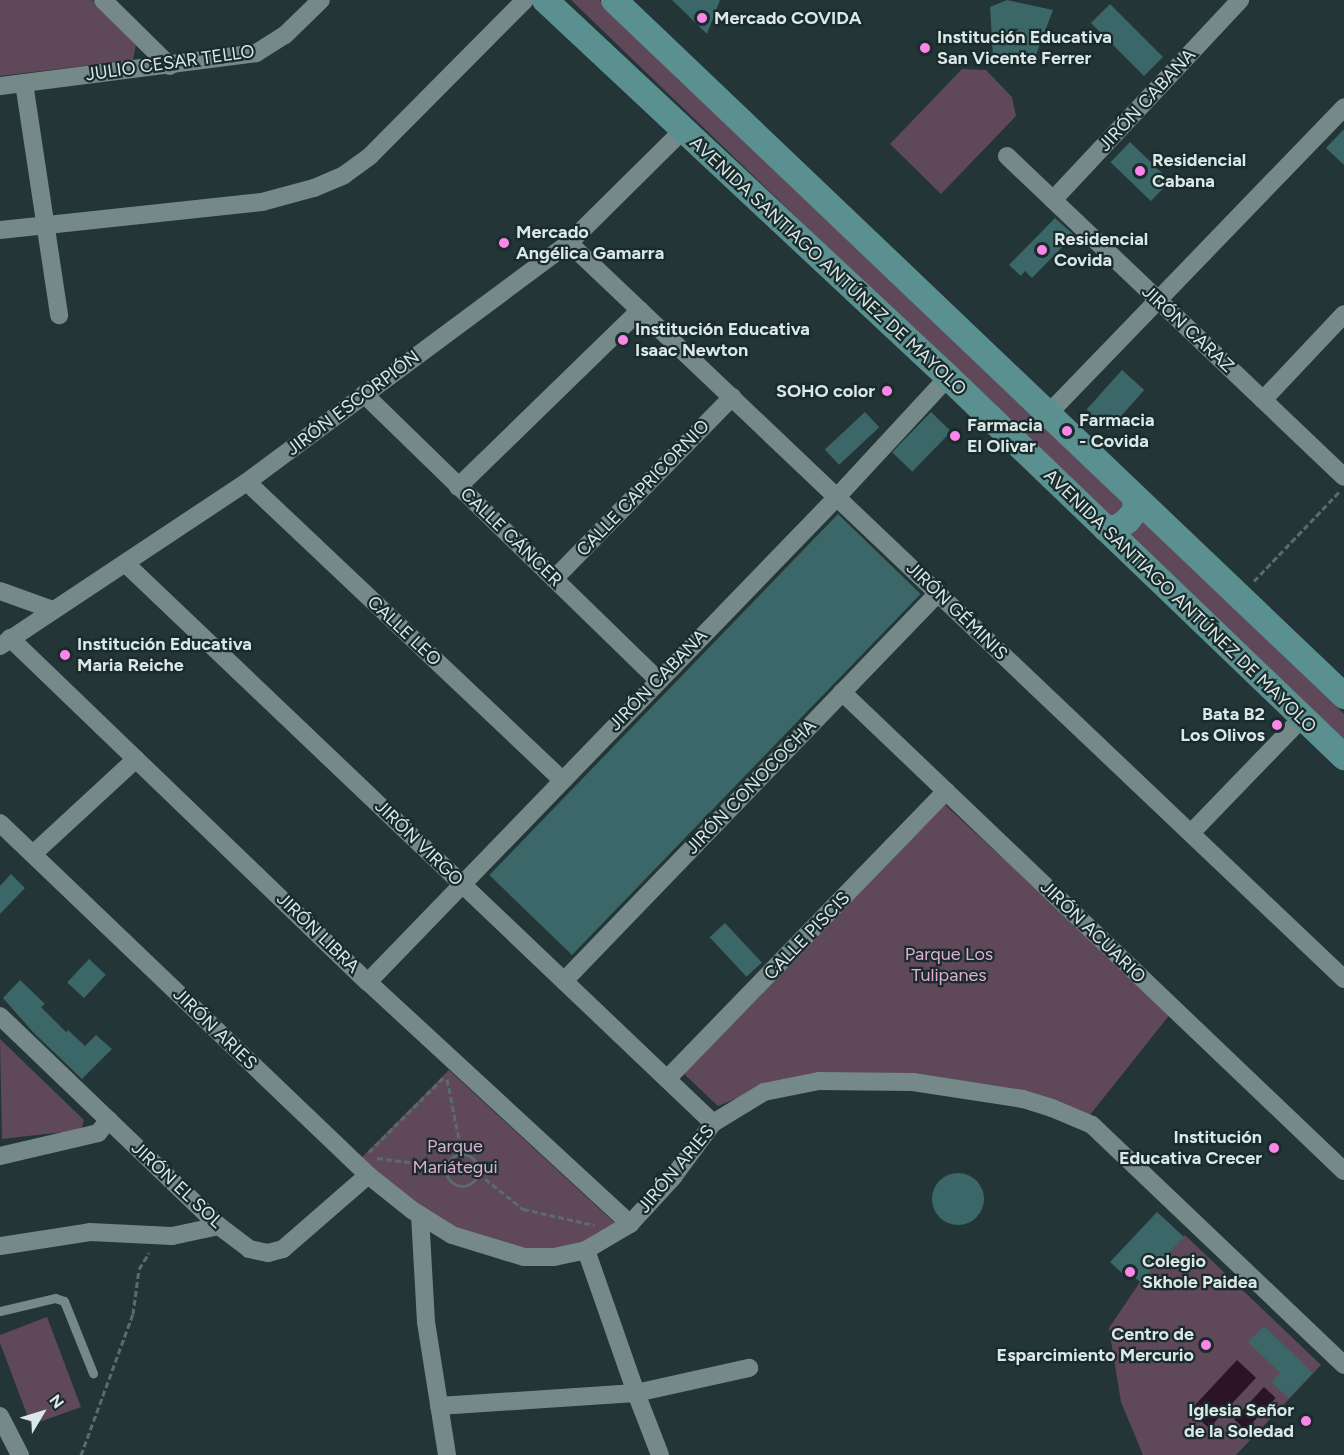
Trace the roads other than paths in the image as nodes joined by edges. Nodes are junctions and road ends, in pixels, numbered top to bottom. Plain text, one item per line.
1 (103, 0) edge
2 (321, 0) edge
3 (525, 0) edge
4 (545, 0) edge
5 (614, 0) edge
6 (1240, 0) edge
7 (170, 66) junction
8 (24, 82) junction
9 (0, 86) edge
10 (1344, 107) edge
11 (682, 131) junction
12 (1007, 156) dead end
13 (1053, 200) junction
14 (44, 225) junction
15 (0, 231) edge
16 (569, 243) junction
17 (1157, 300) junction
18 (640, 310) junction
19 (1344, 314) edge
20 (59, 315) dead end
21 (948, 377) junction
22 (364, 394) junction
23 (732, 397) junction
24 (1263, 400) junction
25 (1049, 412) junction
26 (1344, 477) edge
27 (247, 482) junction
28 (458, 487) junction
29 (837, 497) junction
30 (1136, 498) junction
31 (1155, 516) junction
32 (1115, 538) junction
33 (125, 563) junction
34 (554, 579) junction
35 (0, 591) edge
36 (938, 593) junction
37 (52, 610) junction
38 (5, 642) edge
39 (658, 680) junction
40 (842, 693) junction
41 (1344, 696) edge
42 (1303, 717) junction
43 (1344, 757) edge
44 (136, 759) junction
45 (562, 780) junction
46 (946, 791) junction
47 (0, 822) edge
48 (1191, 833) junction
49 (33, 854) junction
50 (463, 885) junction
51 (1344, 978) edge
52 (564, 981) junction
53 (368, 982) junction
54 (0, 1016) edge
55 (667, 1079) junction
56 (109, 1120) junction
57 (713, 1123) junction
58 (0, 1156) edge
59 (1344, 1171) edge
60 (368, 1175) junction
61 (420, 1215) junction
62 (630, 1224) junction
63 (219, 1226) junction
64 (0, 1246) edge
65 (586, 1250) junction
66 (0, 1311) edge
67 (1341, 1356) edge
68 (749, 1368) dead end
69 (93, 1373) dead end
70 (636, 1393) junction
71 (439, 1406) junction
72 (0, 1416) edge
73 (20, 1455) edge
74 (447, 1455) edge
75 (660, 1455) edge

1 - 7 street
2 - 7 street, JULIO CESAR TELLO
3 - 14 street
4 - 11 main road, AVENIDA SANTIAGO ANTÚNEZ DE MAYOLO
5 - 25 main road
6 - 13 street, JIRÓN CABANA
7 - 8 street, JULIO CESAR TELLO
8 - 9 street, JULIO CESAR TELLO
8 - 14 street
10 - 17 street
11 - 16 street, JIRÓN ESCORPIÓN
11 - 21 main road, AVENIDA SANTIAGO ANTÚNEZ DE MAYOLO
12 - 13 street, JIRÓN CARAZ
13 - 17 street, JIRÓN CARAZ
14 - 15 street
14 - 20 street
16 - 18 street, JIRÓN GÉMINIS
16 - 22 street, JIRÓN ESCORPIÓN
17 - 24 street, JIRÓN CARAZ
17 - 25 street
18 - 23 street, JIRÓN GÉMINIS
18 - 28 street
19 - 24 street
21 - 29 street, JIRÓN CABANA
21 - 32 main road, AVENIDA SANTIAGO ANTÚNEZ DE MAYOLO
22 - 27 street, JIRÓN ESCORPIÓN
22 - 28 street, CALLE CÁNCER
23 - 29 street, JIRÓN GÉMINIS
23 - 34 street, CALLE CAPRICORNIO
24 - 26 street, JIRÓN CARAZ
25 - 30 main road
27 - 33 street, JIRÓN ESCORPIÓN
27 - 45 street, CALLE LEO
28 - 34 street, CALLE CÁNCER
29 - 36 street, JIRÓN GÉMINIS
29 - 39 street, JIRÓN CABANA
30 - 31 main road
30 - 32 main road
31 - 32 main road
31 - 41 main road
32 - 42 main road, AVENIDA SANTIAGO ANTÚNEZ DE MAYOLO
33 - 37 street, JIRÓN ESCORPIÓN
33 - 50 street, JIRÓN VIRGO
34 - 39 street, CALLE CÁNCER
35 - 37 street
36 - 40 street, JIRÓN CONOCOCHA
36 - 48 street, JIRÓN GÉMINIS
37 - 38 street, JIRÓN ESCORPIÓN
38 - 44 street, JIRÓN LIBRA
39 - 45 street, JIRÓN CABANA
40 - 46 street, JIRÓN ACUARIO
40 - 52 street, JIRÓN CONOCOCHA
42 - 43 main road, AVENIDA SANTIAGO ANTÚNEZ DE MAYOLO
42 - 48 street
44 - 49 street
44 - 53 street, JIRÓN LIBRA
45 - 50 street, JIRÓN CABANA
46 - 55 street, CALLE PISCIS
46 - 59 street, JIRÓN ACUARIO
47 - 49 street, JIRÓN ARIES
48 - 51 street, JIRÓN GÉMINIS
49 - 60 street, JIRÓN ARIES
50 - 52 street, JIRÓN VIRGO
50 - 53 street, JIRÓN CABANA
52 - 55 street, JIRÓN VIRGO
53 - 62 street, JIRÓN LIBRA
54 - 56 street, JIRÓN EL SOL
55 - 57 street, JIRÓN VIRGO
56 - 58 street
56 - 63 street, JIRÓN EL SOL
57 - 62 street, JIRÓN ARIES
57 - 67 street, JIRÓN ARIES
60 - 61 street, JIRÓN ARIES
60 - 63 street, JIRÓN EL SOL
61 - 65 street, JIRÓN ARIES
61 - 71 street
62 - 65 street, JIRÓN ARIES
63 - 64 street
65 - 70 street
66 - 69 lane
68 - 70 street
70 - 71 street
70 - 75 street
71 - 74 street
72 - 73 street

